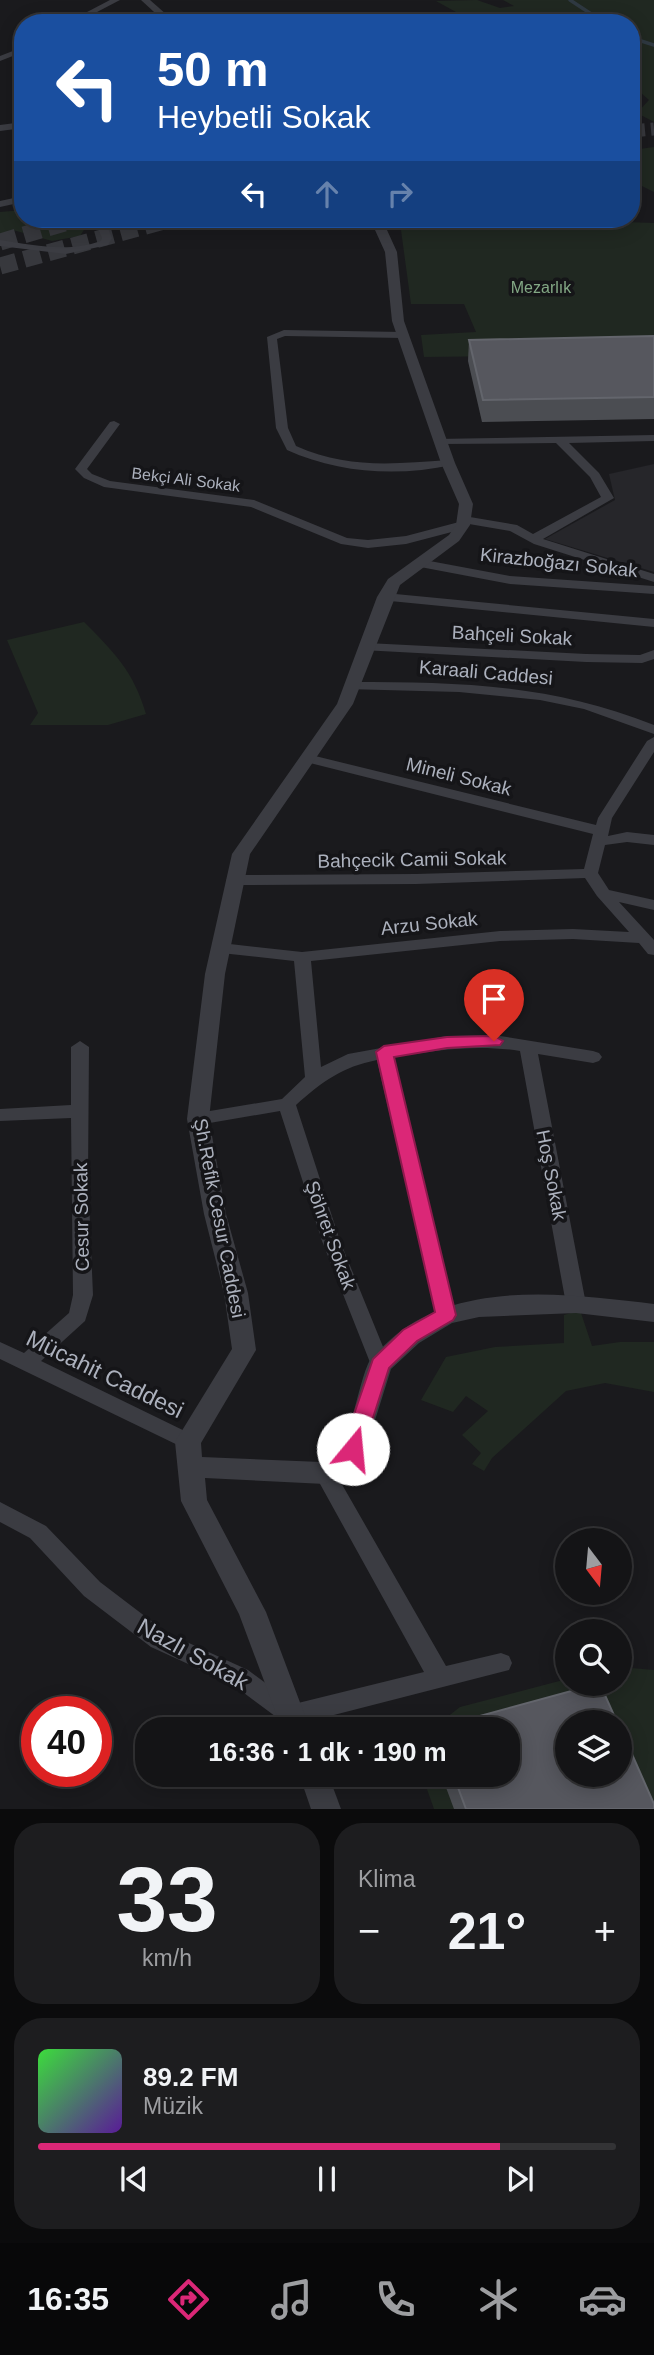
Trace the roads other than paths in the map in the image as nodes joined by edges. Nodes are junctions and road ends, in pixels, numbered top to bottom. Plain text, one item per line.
1 (117, 0) edge
2 (145, 0) edge
3 (88, 14) edge
4 (162, 14) edge
5 (103, 228) edge
6 (380, 228) edge
7 (0, 243) edge
8 (403, 335) junction
9 (114, 424) dead end
10 (654, 438) edge
11 (560, 440) junction
12 (440, 441) junction
13 (448, 463) junction
14 (464, 522) junction
15 (533, 539) junction
16 (419, 563) junction
17 (654, 578) edge
18 (654, 590) edge
19 (385, 597) junction
20 (654, 622) edge
21 (367, 647) junction
22 (654, 654) edge
23 (351, 686) junction
24 (654, 730) edge
25 (654, 741) edge
26 (307, 758) junction
27 (600, 836) junction
28 (654, 840) edge
29 (590, 873) junction
30 (234, 880) junction
31 (603, 893) junction
32 (654, 905) edge
33 (648, 944) edge
34 (221, 948) junction
35 (302, 957) junction
36 (528, 1046) junction
37 (80, 1047) dead end
38 (384, 1052) junction
39 (593, 1057) dead end
40 (314, 1079) junction
41 (287, 1104) junction
42 (79, 1111) junction
43 (0, 1115) edge
44 (198, 1119) junction
45 (576, 1304) junction
46 (654, 1313) edge
47 (446, 1315) junction
48 (0, 1350) edge
49 (25, 1364) junction
50 (380, 1364) junction
51 (188, 1442) junction
52 (192, 1467) junction
53 (325, 1473) junction
54 (0, 1511) edge
55 (501, 1663) dead end
56 (440, 1678) junction
57 (288, 1717) edge
58 (292, 1717) edge
59 (311, 1717) edge
60 (318, 1787) edge
61 (326, 1809) edge

1 - 3 street
2 - 4 street
5 - 7 street
6 - 8 street
8 - 12 street
8 - 13 street
9 - 14 street, Bekçi Ali Sokak
10 - 11 street
11 - 12 street
11 - 15 street
12 - 13 street
13 - 14 street
14 - 15 street
14 - 16 street, Şh.Refik Cesur Caddesi
15 - 17 street
16 - 18 street, Kirazboğazı Sokak
16 - 19 street, Şh.Refik Cesur Caddesi
19 - 20 street, Bahçeli Sokak
19 - 21 street, Şh.Refik Cesur Caddesi
21 - 22 street, Bahçeli Sokak
21 - 23 street, Şh.Refik Cesur Caddesi
23 - 24 street, Karaali Caddesi
23 - 26 street, Şh.Refik Cesur Caddesi
25 - 27 street
26 - 27 street, Mineli Sokak
26 - 30 street, Şh.Refik Cesur Caddesi
27 - 28 street
27 - 29 street
29 - 30 street, Bahçecik Camii Sokak
29 - 31 street
30 - 34 street, Şh.Refik Cesur Caddesi
31 - 32 street
31 - 33 street
33 - 35 street, Arzu Sokak
34 - 35 street, Arzu Sokak
34 - 44 street, Şh.Refik Cesur Caddesi
35 - 40 street
36 - 38 street
36 - 39 street
36 - 45 street, Hoş Sokak
37 - 42 street, Cesur Sokak
38 - 40 street
38 - 47 street
40 - 41 street
41 - 44 street
41 - 50 street, Şöhret Sokak
42 - 43 street
42 - 49 street, Cesur Sokak
44 - 51 street, Şh.Refik Cesur Caddesi
45 - 46 street
45 - 47 street
47 - 50 street
48 - 49 street, Mücahit Caddesi
49 - 51 street, Mücahit Caddesi
50 - 53 street
51 - 52 street
52 - 53 street
52 - 58 street
53 - 56 street
54 - 57 street, Nazlı Sokak
55 - 56 street
56 - 59 street
60 - 61 street

